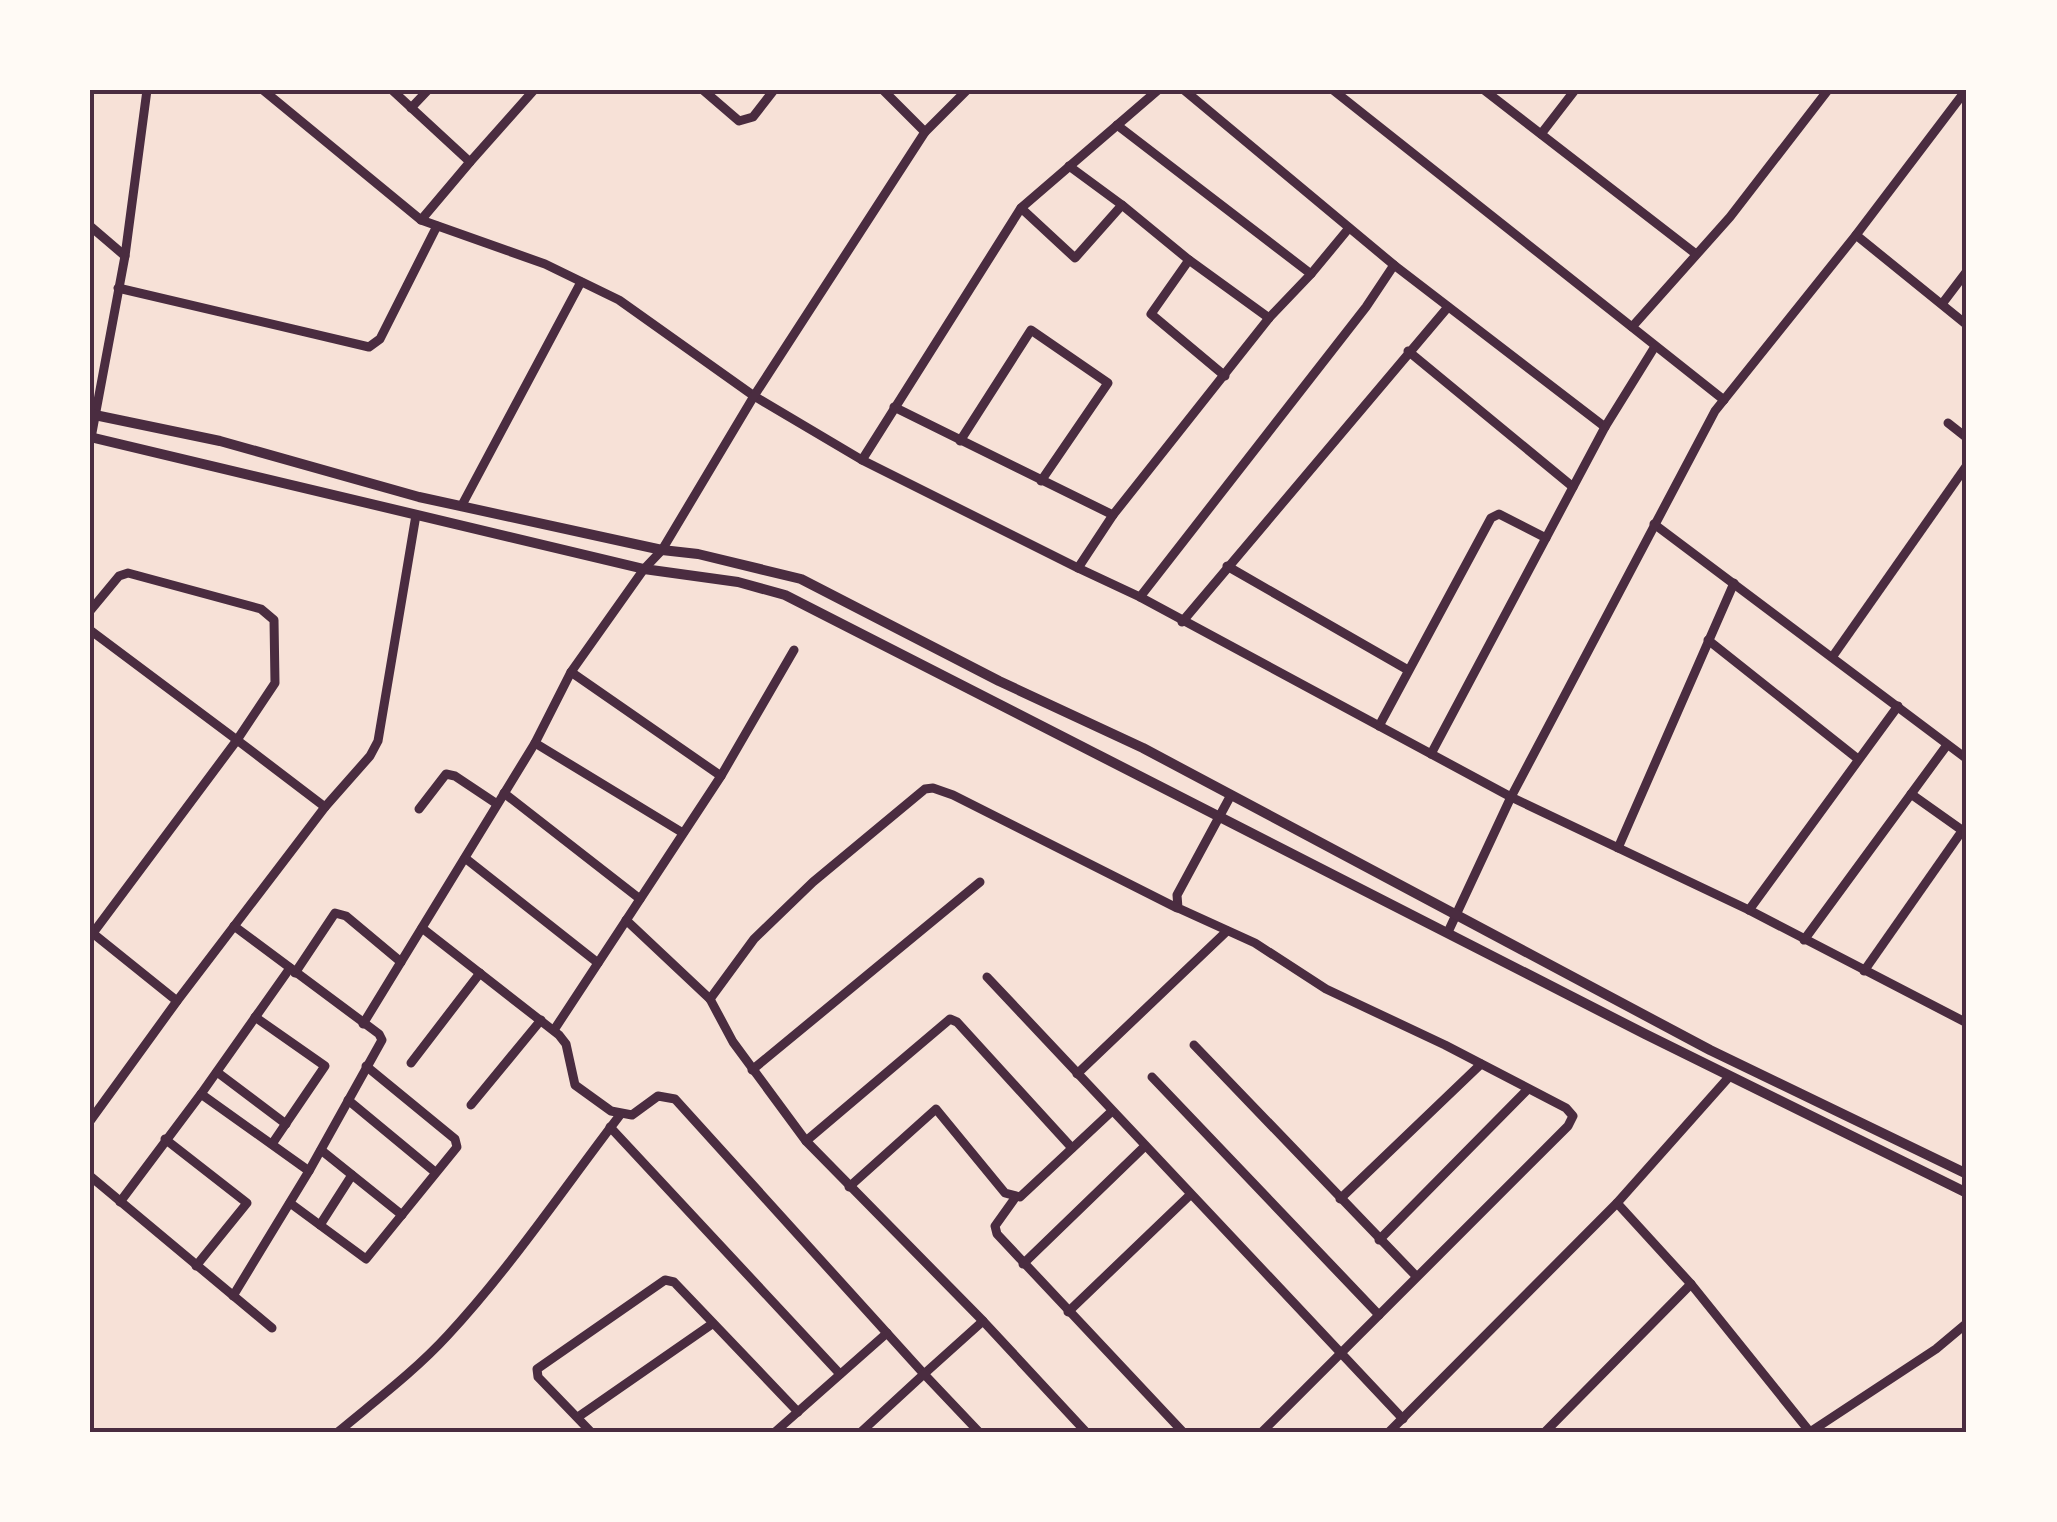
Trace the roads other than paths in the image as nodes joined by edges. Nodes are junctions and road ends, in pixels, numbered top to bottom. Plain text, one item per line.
1 (148, 90) edge
2 (263, 90) edge
3 (392, 90) edge
4 (428, 90) edge
5 (534, 90) edge
6 (703, 90) edge
7 (774, 90) edge
8 (883, 90) edge
9 (967, 90) edge
10 (1158, 90) edge
11 (1184, 90) edge
12 (1333, 90) edge
13 (1575, 90) edge
14 (1828, 90) edge
15 (1966, 90) edge
16 (1492, 92) edge
17 (412, 108) junction
18 (1117, 125) junction
19 (925, 132) junction
20 (1541, 134) junction
21 (470, 162) junction
22 (1068, 166) junction
23 (1122, 206) junction
24 (1020, 208) junction
25 (421, 220) junction
26 (90, 226) edge
27 (437, 226) junction
28 (1349, 228) junction
29 (1856, 235) junction
30 (1696, 254) junction
31 (125, 256) junction
32 (1189, 260) junction
33 (1394, 265) junction
34 (1967, 271) edge
35 (1310, 274) junction
36 (581, 282) junction
37 (118, 288) junction
38 (1942, 304) junction
39 (1448, 307) junction
40 (1269, 318) junction
41 (1967, 325) edge
42 (1632, 327) junction
43 (1654, 348) junction
44 (1408, 351) junction
45 (1224, 376) junction
46 (754, 396) junction
47 (1724, 400) junction
48 (894, 407) junction
49 (93, 414) edge
50 (1948, 423) dead end
51 (1605, 427) junction
52 (91, 437) edge
53 (1967, 438) edge
54 (960, 441) junction
55 (862, 460) junction
56 (1967, 465) edge
57 (1041, 481) junction
58 (1573, 487) junction
59 (462, 505) junction
60 (416, 515) junction
61 (1113, 515) junction
62 (1654, 524) junction
63 (1546, 538) junction
64 (662, 550) junction
65 (1226, 566) junction
66 (1078, 568) junction
67 (644, 569) junction
68 (1734, 583) junction
69 (1140, 597) junction
70 (90, 611) edge
71 (1182, 622) junction
72 (90, 630) edge
73 (1708, 640) junction
74 (794, 650) dead end
75 (1832, 656) junction
76 (1408, 670) junction
77 (571, 672) junction
78 (1898, 706) junction
79 (1379, 726) junction
80 (237, 740) junction
81 (535, 743) junction
82 (1947, 745) junction
83 (1432, 754) junction
84 (1967, 759) edge
85 (1858, 760) junction
86 (721, 776) junction
87 (504, 793) junction
88 (1911, 794) junction
89 (1231, 795) junction
90 (1511, 798) junction
91 (497, 804) junction
92 (326, 807) junction
93 (419, 809) dead end
94 (1220, 815) junction
95 (1965, 832) edge
96 (683, 833) junction
97 (1618, 848) junction
98 (465, 858) junction
99 (980, 882) dead end
100 (640, 900) junction
101 (1180, 910) junction
102 (1748, 910) junction
103 (1455, 916) junction
104 (626, 920) junction
105 (234, 926) junction
106 (422, 928) junction
107 (92, 932) edge
108 (1227, 932) junction
109 (1448, 932) junction
110 (1804, 940) junction
111 (401, 962) junction
112 (598, 963) junction
113 (292, 971) junction
114 (1864, 971) junction
115 (480, 973) junction
116 (988, 977) dead end
117 (710, 999) junction
118 (177, 1001) junction
119 (255, 1017) junction
120 (541, 1020) junction
121 (1967, 1023) edge
122 (362, 1024) junction
123 (554, 1030) junction
124 (1194, 1045) dead end
125 (411, 1063) dead end
126 (1481, 1064) junction
127 (366, 1066) junction
128 (752, 1070) junction
129 (216, 1072) junction
130 (1076, 1074) junction
131 (1152, 1077) dead end
132 (1729, 1077) junction
133 (1528, 1088) junction
134 (201, 1094) junction
135 (348, 1100) junction
136 (471, 1105) dead end
137 (1111, 1112) junction
138 (620, 1114) junction
139 (90, 1121) edge
140 (286, 1124) junction
141 (610, 1127) junction
142 (165, 1139) junction
143 (806, 1141) junction
144 (272, 1144) junction
145 (1144, 1147) junction
146 (1072, 1148) junction
147 (320, 1150) junction
148 (309, 1171) junction
149 (435, 1172) junction
150 (1967, 1174) edge
151 (352, 1175) junction
152 (90, 1176) edge
153 (849, 1187) junction
154 (1966, 1191) edge
155 (1190, 1195) junction
156 (1016, 1198) junction
157 (1340, 1199) junction
158 (120, 1202) junction
159 (290, 1203) junction
160 (1616, 1204) junction
161 (402, 1215) junction
162 (320, 1225) junction
163 (1379, 1240) junction
164 (1023, 1264) junction
165 (196, 1266) junction
166 (1416, 1276) junction
167 (1691, 1284) junction
168 (233, 1296) junction
169 (1068, 1312) junction
170 (1379, 1315) junction
171 (983, 1322) junction
172 (1967, 1322) edge
173 (712, 1324) junction
174 (272, 1328) dead end
175 (887, 1333) junction
176 (1342, 1355) junction
177 (840, 1374) junction
178 (924, 1374) junction
179 (798, 1412) junction
180 (578, 1417) junction
181 (1403, 1419) junction
182 (1549, 1431) edge
183 (338, 1432) edge
184 (591, 1432) edge
185 (775, 1432) edge
186 (861, 1432) edge
187 (979, 1432) edge
188 (1086, 1432) edge
189 (1183, 1432) edge
190 (1262, 1432) edge
191 (1389, 1432) edge
192 (1810, 1432) edge

1 - 31 street
2 - 25 street
3 - 17 street
4 - 17 street
5 - 21 street
6 - 7 street
8 - 19 street
9 - 19 street
10 - 18 street
11 - 28 street
12 - 42 street
13 - 20 street
14 - 30 street
15 - 29 street
16 - 20 street
17 - 21 street
18 - 22 street
18 - 35 street
19 - 46 street
20 - 30 street
21 - 25 street
22 - 23 street
22 - 24 street
23 - 24 street
23 - 32 street
24 - 48 street
25 - 27 street
26 - 31 street
27 - 36 street
27 - 37 street
28 - 33 street
28 - 35 street
29 - 38 street
29 - 47 street
30 - 42 street
31 - 37 street
32 - 40 street
32 - 45 street
33 - 39 street
33 - 69 street
34 - 38 street
35 - 40 street
36 - 46 street
36 - 59 street
37 - 49 street
38 - 41 street
39 - 44 street
39 - 51 street
40 - 45 street
42 - 43 street
43 - 47 street
43 - 51 street
44 - 58 street
44 - 65 street
45 - 61 street
46 - 55 street
46 - 64 street
47 - 62 street
48 - 54 street
48 - 55 street
49 - 52 street
49 - 59 street
50 - 53 street
51 - 58 street
52 - 60 street
54 - 57 street
54 - 57 street
55 - 66 street
56 - 75 street
57 - 61 street
58 - 63 street
59 - 64 street
60 - 67 street
60 - 92 street
61 - 66 street
62 - 68 street
62 - 90 street
63 - 76 street
63 - 83 street
64 - 67 street
64 - 89 street
65 - 71 street
65 - 76 street
66 - 69 street
67 - 77 street
67 - 94 street
68 - 73 street
68 - 75 street
69 - 71 street
70 - 80 street
71 - 79 street
72 - 80 street
73 - 85 street
73 - 97 street
74 - 86 street
75 - 78 street
76 - 79 street
77 - 81 street
77 - 86 street
78 - 82 street
78 - 85 street
79 - 83 street
80 - 92 street
80 - 107 street
81 - 87 street
81 - 96 street
82 - 84 street
82 - 88 street
83 - 90 street
85 - 102 street
86 - 96 street
87 - 91 street
87 - 100 street
88 - 95 street
88 - 110 street
89 - 94 street
89 - 103 street
90 - 97 street
90 - 103 street
91 - 93 street
91 - 98 street
92 - 105 street
94 - 101 street
94 - 109 street
95 - 114 street
96 - 100 street
97 - 102 street
98 - 106 street
98 - 112 street
99 - 128 street
100 - 104 street
101 - 108 street
101 - 117 street
102 - 110 street
103 - 109 street
103 - 150 street
104 - 112 street
104 - 117 street
105 - 113 street
105 - 118 street
106 - 111 street
106 - 115 street
107 - 118 street
108 - 126 street
108 - 130 street
109 - 132 street
110 - 114 street
111 - 113 street
111 - 122 street
112 - 123 street
113 - 119 street
113 - 122 street
114 - 121 street
115 - 120 street
115 - 125 street
116 - 130 street
117 - 128 street
118 - 139 street
119 - 129 street
119 - 140 street
120 - 123 street
120 - 136 street
122 - 127 street
123 - 138 street
124 - 157 street
126 - 133 street
126 - 157 street
127 - 135 street
127 - 149 street
128 - 143 street
129 - 134 street
129 - 140 street
130 - 137 street
131 - 170 street
132 - 154 street
132 - 160 street
133 - 163 street
133 - 166 street
134 - 142 street
134 - 144 street
135 - 147 street
135 - 149 street
137 - 145 street
137 - 146 street
138 - 141 street
138 - 175 street
140 - 144 street
141 - 177 street
141 - 183 street
142 - 158 street
142 - 165 street
143 - 146 street
143 - 153 street
144 - 148 street
145 - 155 street
145 - 164 street
146 - 156 street
147 - 148 street
147 - 151 street
148 - 159 street
149 - 161 street
151 - 161 street
151 - 162 street
152 - 158 street
153 - 156 street
153 - 171 street
155 - 169 street
155 - 176 street
156 - 164 street
157 - 163 street
158 - 165 street
159 - 162 street
159 - 168 street
160 - 167 street
160 - 181 street
161 - 162 street
163 - 166 street
164 - 169 street
165 - 168 street
166 - 170 street
167 - 182 street
167 - 192 street
168 - 174 street
169 - 189 street
170 - 176 street
171 - 178 street
171 - 188 street
172 - 192 street
173 - 179 street
173 - 180 street
173 - 180 street
175 - 177 street
175 - 178 street
176 - 181 street
176 - 190 street
177 - 179 street
178 - 186 street
178 - 187 street
179 - 185 street
180 - 184 street
181 - 191 street

